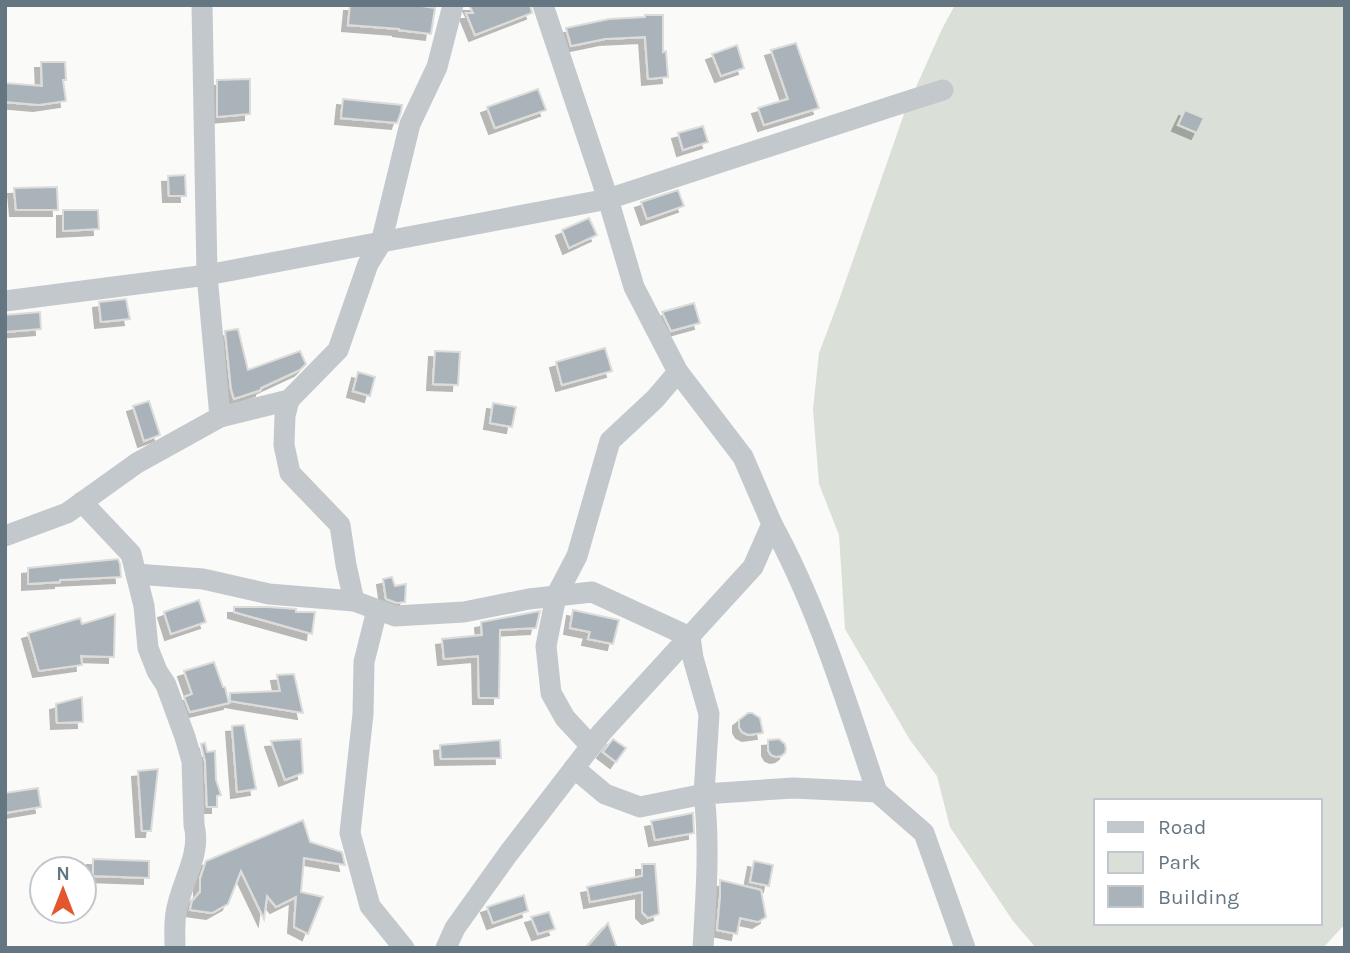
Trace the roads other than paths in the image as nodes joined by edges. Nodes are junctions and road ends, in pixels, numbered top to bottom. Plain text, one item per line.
1 (202, 5) edge
2 (453, 5) edge
3 (544, 5) edge
4 (943, 90) dead end
5 (607, 200) junction
6 (381, 243) junction
7 (207, 275) junction
8 (5, 301) edge
9 (678, 372) junction
10 (289, 400) junction
11 (220, 417) junction
12 (82, 502) junction
13 (772, 524) junction
14 (5, 536) edge
15 (136, 573) junction
16 (556, 596) junction
17 (354, 601) junction
18 (377, 610) junction
19 (690, 637) junction
20 (591, 747) junction
21 (574, 768) junction
22 (877, 792) junction
23 (704, 794) junction
24 (174, 948) edge
25 (404, 948) edge
26 (446, 948) edge
27 (702, 948) edge
28 (965, 948) edge

1 - 7 street
2 - 6 street
3 - 5 street
4 - 5 street
5 - 6 street
5 - 9 street
6 - 7 street
6 - 10 street
7 - 8 street
7 - 11 street
9 - 13 street
9 - 16 street
10 - 11 street
10 - 17 street
11 - 12 street
12 - 14 street
12 - 15 street
13 - 19 street
13 - 22 street
15 - 17 street
15 - 24 street
16 - 18 street
16 - 19 street
16 - 20 street
17 - 18 street
18 - 25 street
19 - 20 street
19 - 23 street
20 - 21 street
21 - 23 street
21 - 26 street
22 - 23 street
22 - 28 street
23 - 27 street

